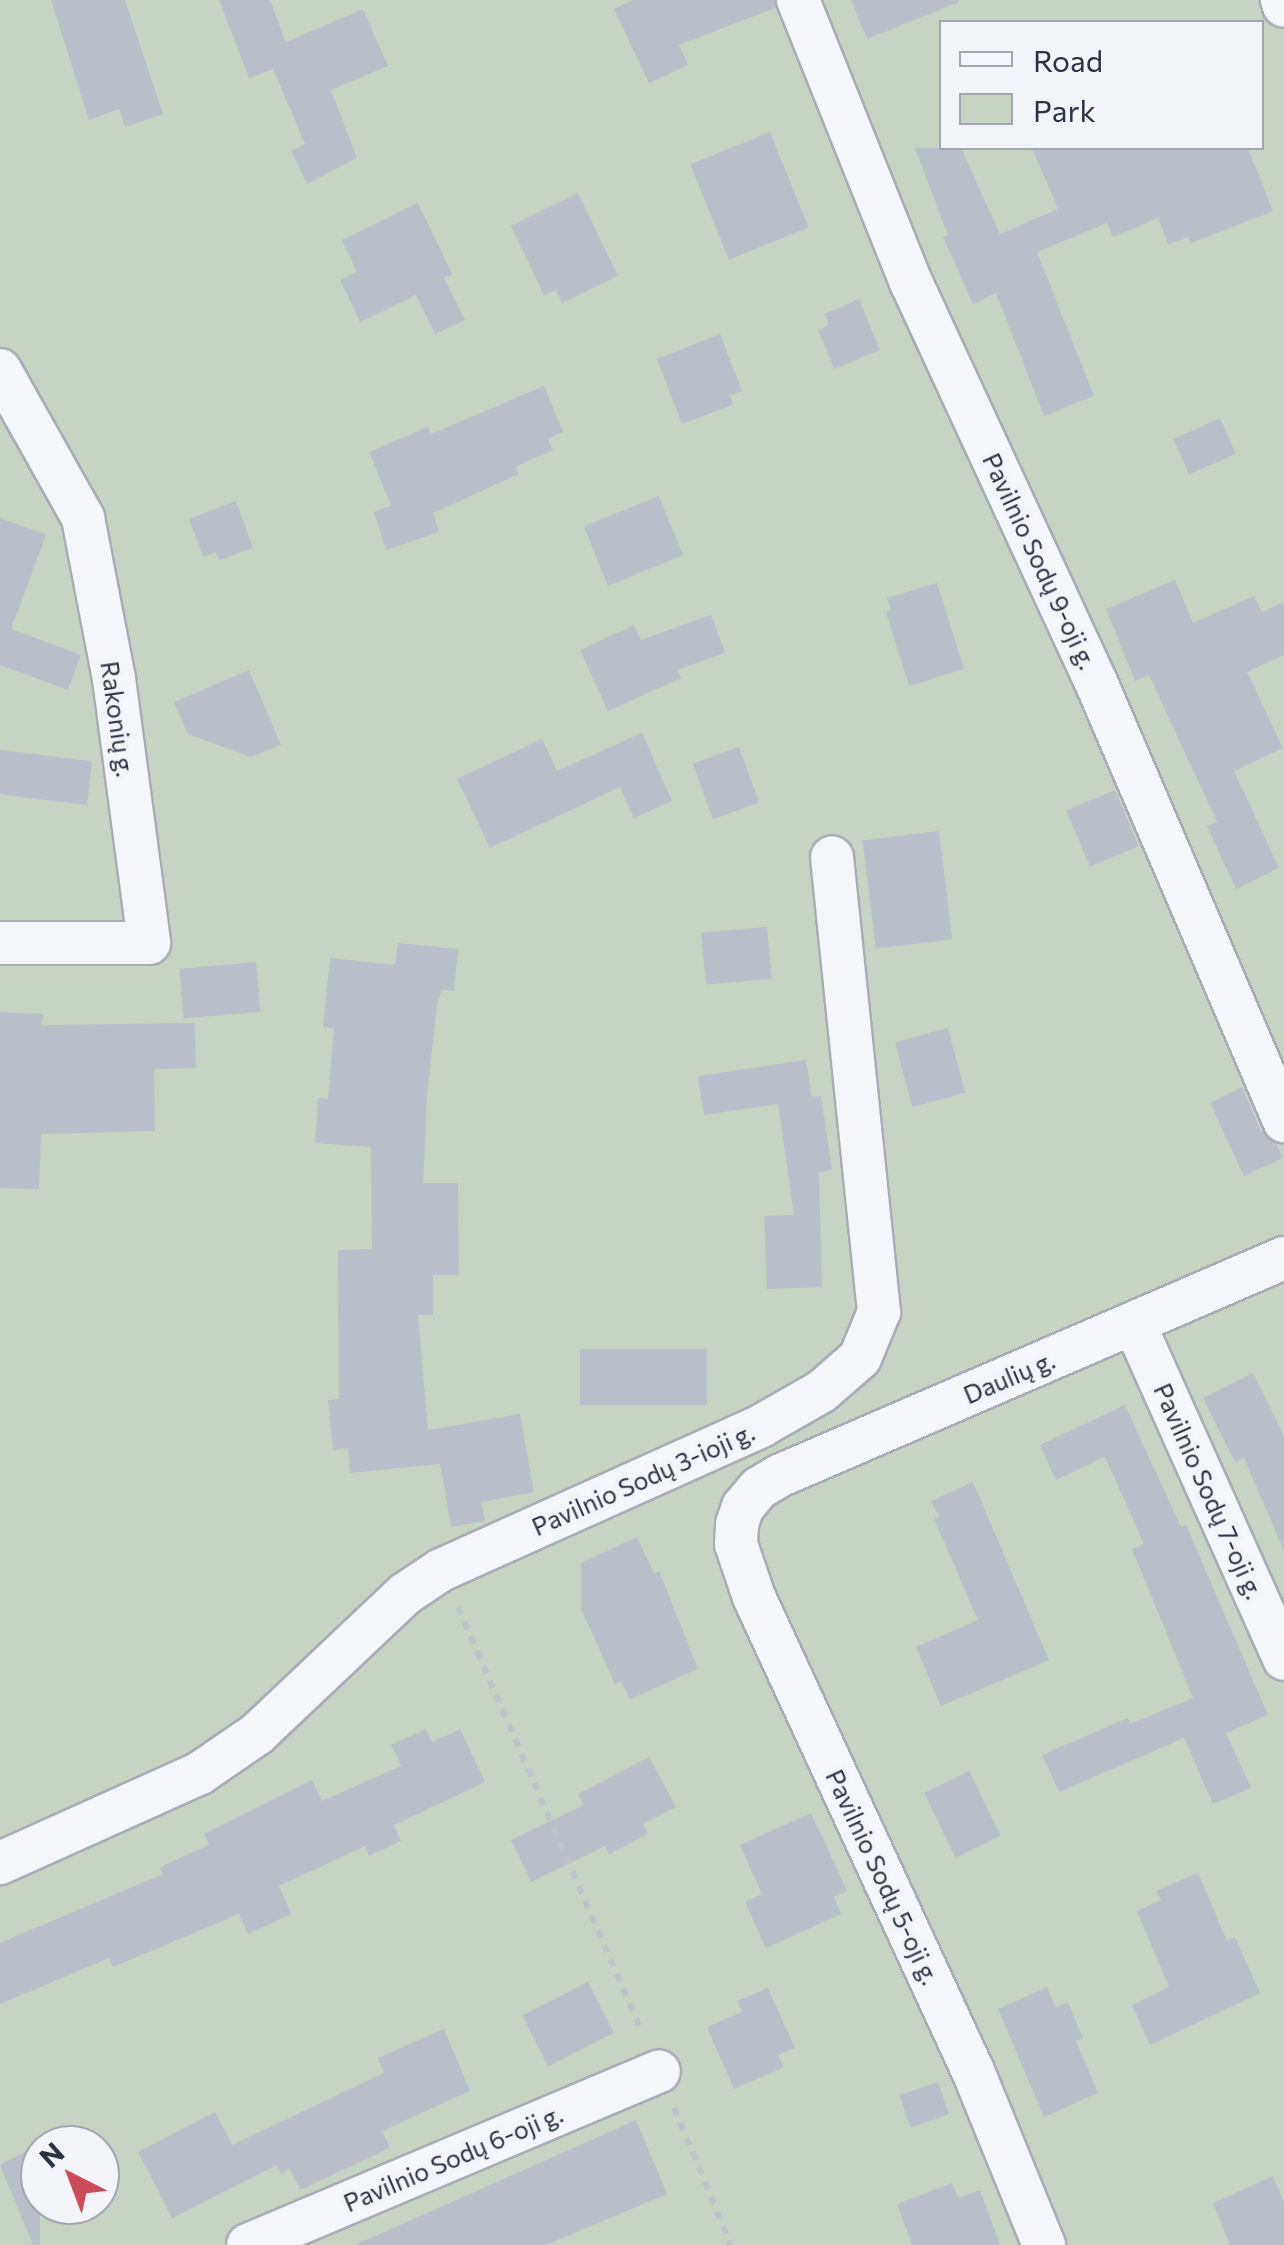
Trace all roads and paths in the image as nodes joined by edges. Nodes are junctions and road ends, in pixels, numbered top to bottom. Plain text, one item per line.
1 (798, 0) edge
2 (0, 370) edge
3 (832, 857) dead end
4 (0, 943) edge
5 (1284, 1121) edge
6 (1284, 1258) edge
7 (1134, 1323) junction
8 (743, 1507) joint
9 (442, 1570) junction
10 (1284, 1659) edge
11 (0, 1862) edge
12 (658, 2071) junction
13 (248, 2245) edge
14 (731, 2245) edge
15 (1044, 2245) edge

1 - 5 street, Pavilnio Sodų 9-oji g.
2 - 4 street, Rakonių g.
3 - 9 street, Pavilnio Sodų 3-ioji g.
6 - 7 street, Daulių g.
7 - 8 street, Daulių g.
7 - 10 street, Pavilnio Sodų 7-oji g.
8 - 15 street, Pavilnio Sodų 5-oji g.
9 - 11 street, Pavilnio Sodų 3-ioji g.
9 - 12 path
12 - 13 street, Pavilnio Sodų 6-oji g.
12 - 14 path

